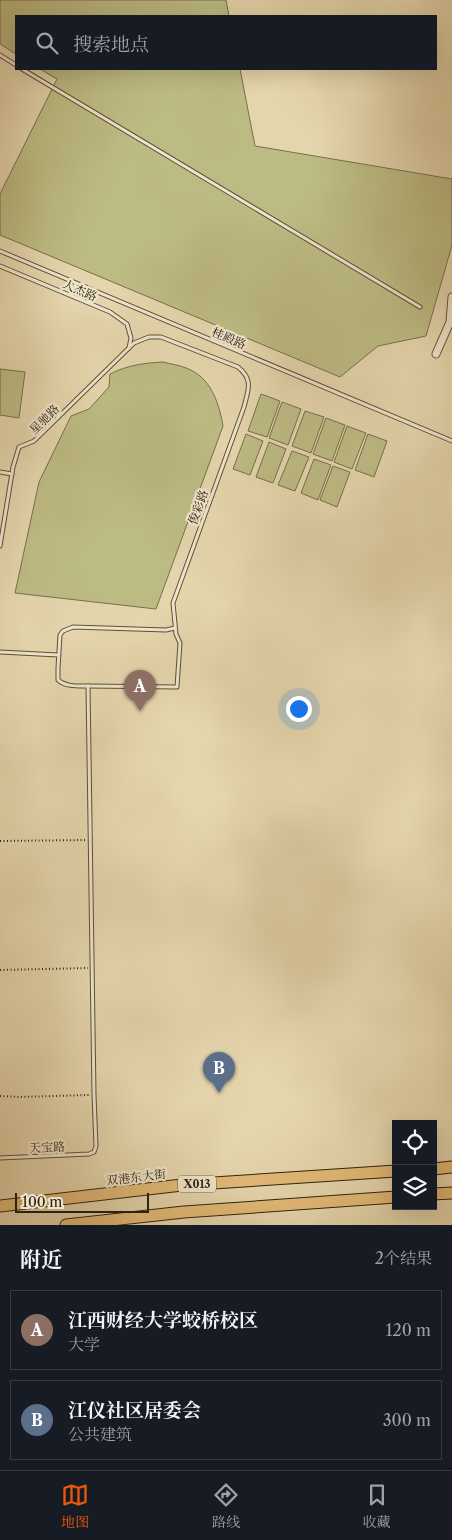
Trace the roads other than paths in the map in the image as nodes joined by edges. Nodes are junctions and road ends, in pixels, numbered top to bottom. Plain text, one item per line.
1 (0, 55) edge
2 (15, 64) edge
3 (24, 70) edge
4 (0, 251) edge
5 (0, 266) edge
6 (452, 297) edge
7 (420, 307) dead end
8 (128, 349) junction
9 (436, 354) dead end
10 (452, 441) edge
11 (0, 472) edge
12 (12, 474) junction
13 (0, 546) edge
14 (175, 628) junction
15 (0, 652) edge
16 (58, 656) junction
17 (88, 686) junction
18 (0, 1158) edge
19 (452, 1168) edge
20 (437, 1169) edge
21 (392, 1171) edge
22 (452, 1193) edge
23 (437, 1194) edge
24 (392, 1197) edge
25 (0, 1206) edge
26 (66, 1225) edge

1 - 2 lane
3 - 7 lane
4 - 10 lane, 桂殿路
5 - 8 lane, 人杰路
6 - 9 street
8 - 12 lane, 星驰路
8 - 14 lane, 俊彩路
11 - 12 lane
12 - 13 lane, 星驰路
14 - 16 lane
14 - 17 lane, 俊彩路
15 - 16 lane
16 - 17 lane
17 - 18 lane, 天宝路
19 - 20 main road
21 - 25 main road, 双港东大街 / X013
22 - 23 main road
24 - 26 main road, X013

